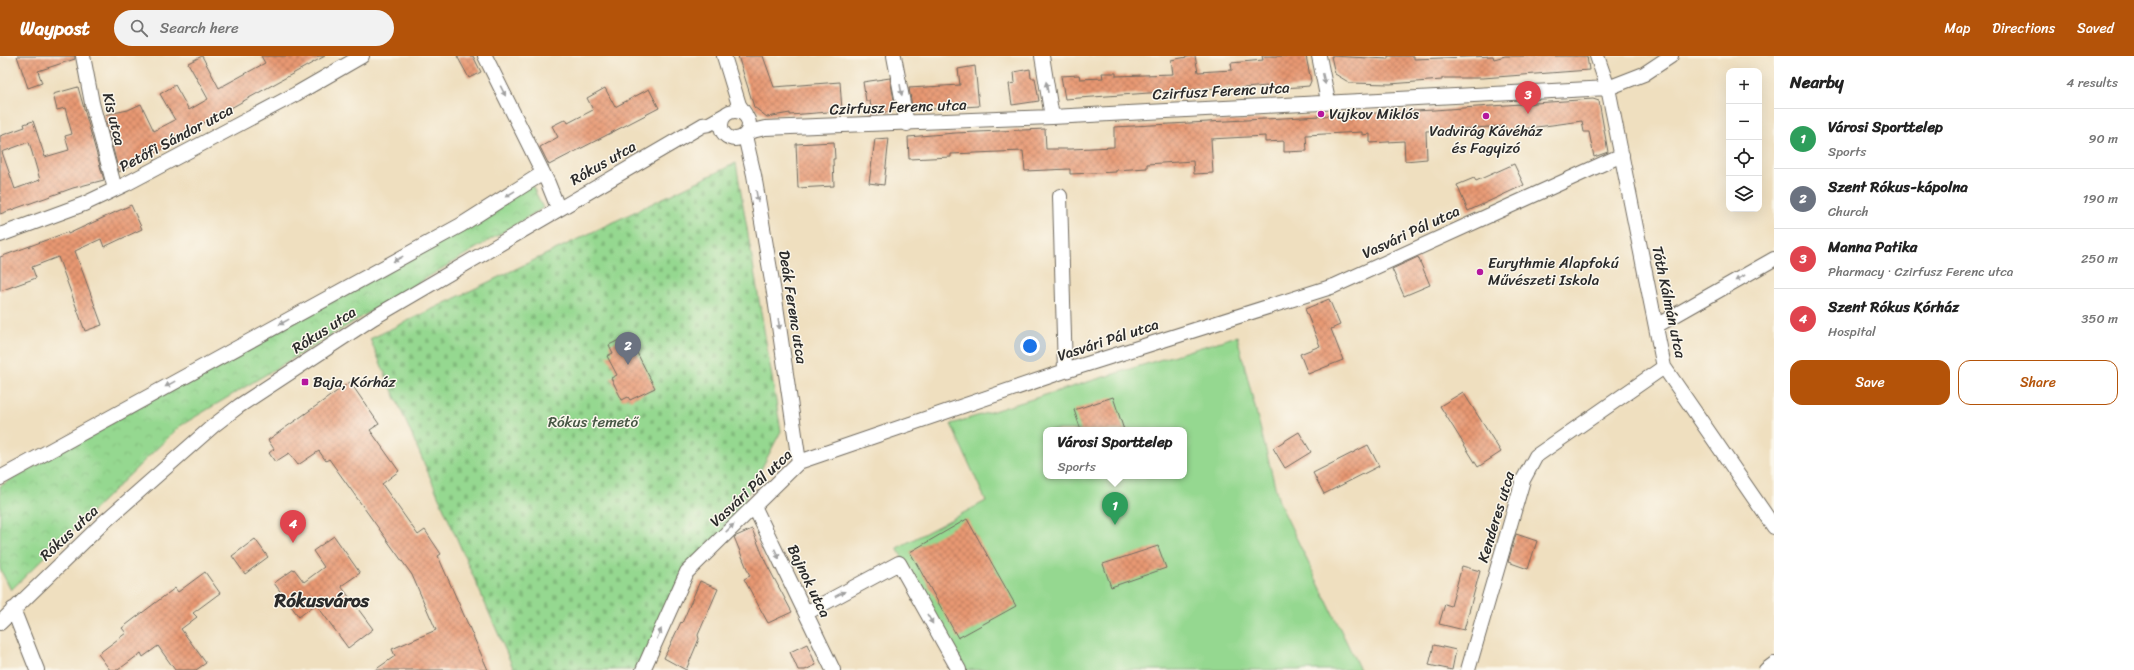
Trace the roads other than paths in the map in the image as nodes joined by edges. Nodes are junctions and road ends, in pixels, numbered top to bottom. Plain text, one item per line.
1 (83, 56) edge
2 (362, 56) edge
3 (485, 56) edge
4 (724, 56) edge
5 (894, 56) edge
6 (1042, 56) edge
7 (1319, 56) edge
8 (1597, 56) edge
9 (1670, 56) edge
10 (728, 71) junction
11 (1608, 88) junction
12 (1328, 101) junction
13 (726, 114) junction
14 (747, 116) junction
15 (1052, 117) junction
16 (709, 124) junction
17 (907, 124) junction
18 (766, 128) junction
19 (746, 134) junction
20 (729, 137) junction
21 (1622, 155) junction
22 (750, 157) junction
23 (543, 173) junction
24 (115, 189) junction
25 (1060, 196) dead end
26 (558, 208) junction
27 (0, 235) edge
28 (1774, 259) edge
29 (1656, 326) junction
30 (1664, 367) junction
31 (1065, 371) junction
32 (799, 462) junction
33 (0, 478) edge
34 (754, 506) junction
35 (1774, 527) edge
36 (13, 609) junction
37 (806, 613) junction
38 (0, 623) edge
39 (1774, 664) edge
40 (37, 670) edge
41 (643, 670) edge
42 (833, 670) edge
43 (959, 670) edge
44 (1468, 670) edge
45 (1766, 670) edge

1 - 24 street, Kis utca
2 - 24 street, Petőfi Sándor utca
3 -> 23 street
4 - 10 street
5 -> 17 street
15 -> 6 street
7 -> 12 street
8 - 11 street, Tóth Kálmán utca
9 - 11 street, Czirfusz Ferenc utca
10 - 13 street
10 - 14 street
11 - 12 street, Czirfusz Ferenc utca
11 - 21 street, Tóth Kálmán utca
12 - 15 street, Czirfusz Ferenc utca
13 - 14 street
13 - 16 street, Rókus utca
13 - 20 street
14 - 18 street
14 - 19 street
15 - 17 street, Czirfusz Ferenc utca
16 - 20 street
16 - 26 street, Rókus utca
17 - 18 street, Czirfusz Ferenc utca
18 - 19 street, Czirfusz Ferenc utca
19 - 20 street
19 - 22 street, Deák Ferenc utca
20 - 22 street
21 - 29 street, Tóth Kálmán utca
21 - 31 street, Vasvári Pál utca
22 -> 32 street, Deák Ferenc utca
23 - 26 street
23 -> 33 street, Rókus utca
24 - 27 street, Petőfi Sándor utca
25 - 31 street
26 - 36 street, Rókus utca
28 -> 29 street
29 - 30 street, Tóth Kálmán utca
30 - 35 street, Tóth Kálmán utca
30 - 44 street, Kenderes utca
31 - 32 street, Vasvári Pál utca
32 - 34 street, Vasvári Pál utca
34 -> 37 street, Bajnok utca
41 -> 34 street, Vasvári Pál utca
36 - 38 street, Rókus utca
36 - 40 street
37 - 42 street, Bajnok utca
37 -> 43 street
39 - 45 street

